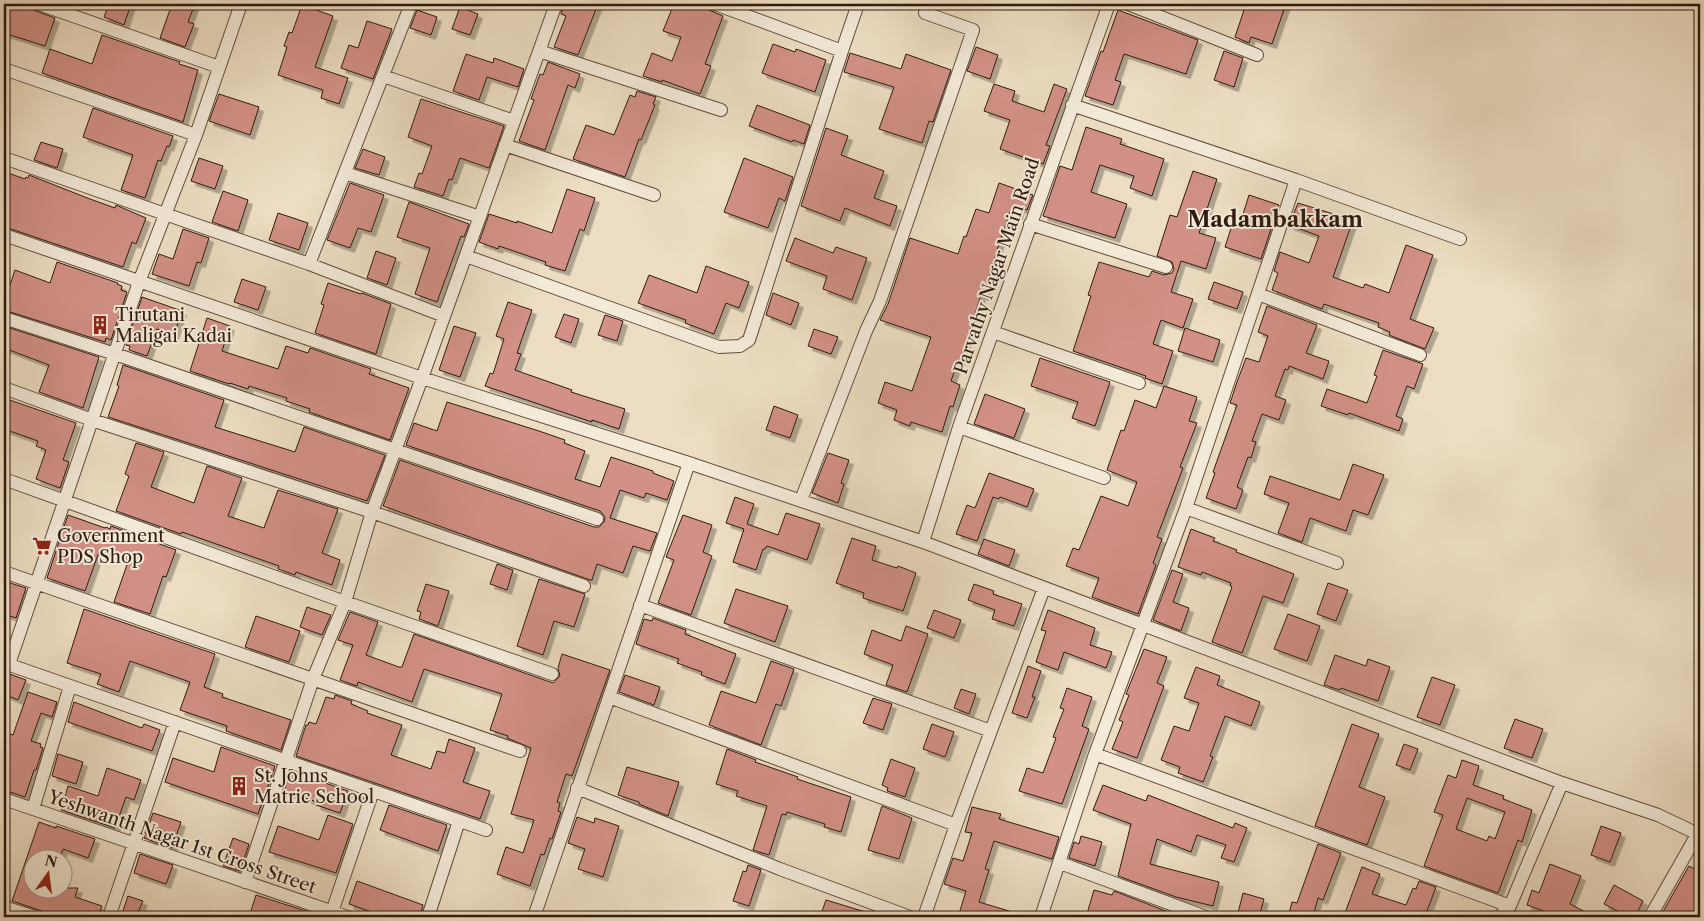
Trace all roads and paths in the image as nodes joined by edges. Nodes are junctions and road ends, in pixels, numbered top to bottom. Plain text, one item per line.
1 (39, 4) edge
2 (241, 4) edge
3 (411, 4) edge
4 (556, 4) edge
5 (715, 4) edge
6 (858, 4) edge
7 (1109, 4) edge
8 (1128, 4) edge
9 (745, 9) edge
10 (925, 13) dead end
11 (539, 51) junction
12 (842, 51) junction
13 (1257, 55) dead end
14 (219, 67) junction
15 (4, 69) edge
16 (383, 76) junction
17 (1072, 105) junction
18 (722, 110) dead end
19 (514, 121) junction
20 (196, 135) junction
21 (505, 146) junction
22 (4, 158) edge
23 (345, 173) junction
24 (1296, 180) junction
25 (654, 195) dead end
26 (164, 213) junction
27 (480, 218) junction
28 (1030, 224) junction
29 (4, 235) edge
30 (1460, 240) dead end
31 (466, 256) junction
32 (309, 264) junction
33 (1166, 267) dead end
34 (139, 282) junction
35 (1258, 294) junction
36 (444, 316) junction
37 (4, 318) edge
38 (993, 332) junction
39 (115, 354) junction
40 (1420, 355) dead end
41 (422, 378) junction
42 (1139, 383) dead end
43 (4, 388) edge
44 (92, 420) junction
45 (959, 427) junction
46 (396, 449) junction
47 (689, 463) junction
48 (1104, 478) dead end
49 (4, 479) edge
50 (801, 500) junction
51 (65, 501) junction
52 (1186, 508) junction
53 (372, 512) junction
54 (597, 519) dead end
55 (923, 542) junction
56 (1336, 563) dead end
57 (4, 572) edge
58 (37, 583) junction
59 (584, 586) dead end
60 (1044, 588) junction
61 (345, 602) junction
62 (640, 605) junction
63 (1143, 625) junction
64 (6, 663) edge
65 (552, 674) dead end
66 (313, 679) junction
67 (70, 686) junction
68 (609, 697) junction
69 (175, 722) junction
70 (991, 731) junction
71 (520, 751) dead end
72 (1095, 754) junction
73 (285, 760) junction
74 (1562, 783) junction
75 (577, 788) junction
76 (373, 791) junction
77 (4, 799) edge
78 (33, 809) junction
79 (460, 821) junction
80 (956, 825) junction
81 (486, 830) dead end
82 (1699, 834) edge
83 (134, 844) junction
84 (1060, 863) junction
85 (245, 882) junction
86 (1510, 906) junction
87 (4, 907) edge
88 (332, 912) junction
89 (537, 916) edge
90 (35, 917) edge
91 (109, 917) edge
92 (348, 917) edge
93 (428, 917) edge
94 (910, 917) edge
95 (924, 917) edge
96 (1041, 917) edge
97 (1206, 917) edge
98 (1499, 917) edge
99 (1650, 917) edge

1 - 14 street
2 - 14 street
3 - 16 street
4 - 11 street
5 - 9 street
6 - 12 street
7 - 17 street, Parvathy Nagar Main Road
8 - 13 street
9 - 12 street
10 - 50 street
11 - 18 street
11 - 19 street
12 - 31 street
14 - 20 street
15 - 20 street
16 - 19 street
16 - 23 street
17 - 24 street
17 - 28 street, Parvathy Nagar Main Road
19 - 21 street
20 - 26 street
21 - 25 street
21 - 27 street
22 - 26 street
23 - 27 street
23 - 32 street
24 - 30 street
24 - 35 street
26 - 32 street
26 - 34 street
27 - 31 street
28 - 33 street
28 - 38 street, Parvathy Nagar Main Road
29 - 34 street
31 - 36 street
32 - 36 street
34 - 39 street
34 - 41 street
35 - 40 street
35 - 52 street
36 - 41 street
37 - 39 street
38 - 42 street
38 - 45 street, Parvathy Nagar Main Road
39 - 44 street
39 - 46 street
41 - 46 street
41 - 47 street
43 - 44 street
44 - 51 street
44 - 53 street
45 - 48 street
45 - 55 street, Parvathy Nagar Main Road
46 - 53 street
46 - 54 street
47 - 50 street
47 - 62 street
49 - 51 street
50 - 55 street
51 - 58 street
51 - 61 street
52 - 56 street
52 - 63 street
53 - 59 street
53 - 61 street
55 - 60 street
57 - 58 street
58 - 64 street
58 - 66 street
60 - 63 street
60 - 70 street
61 - 65 street
61 - 66 street
62 - 68 street
62 - 70 street
63 - 72 street
63 - 74 street
64 - 67 street
66 - 71 street
66 - 73 street
67 - 69 street
67 - 78 street
68 - 75 street
68 - 80 street
69 - 73 street
69 - 83 street
70 - 80 street
72 - 84 street
72 - 86 street
73 - 76 street
73 - 85 street
74 - 82 street
74 - 86 street
75 - 89 street
75 - 94 street
76 - 79 street
76 - 88 street
77 - 78 street, Yeshwanth Nagar 1st Cross Street
78 - 83 street, Yeshwanth Nagar 1st Cross Street
79 - 81 street
79 - 93 street
80 - 95 street
82 - 99 street
83 - 85 street, Yeshwanth Nagar 1st Cross Street
83 - 91 street
84 - 96 street
84 - 97 street
85 - 88 street, Yeshwanth Nagar 1st Cross Street
86 - 98 street
87 - 90 street
88 - 92 street, Yeshwanth Nagar 1st Cross Street

